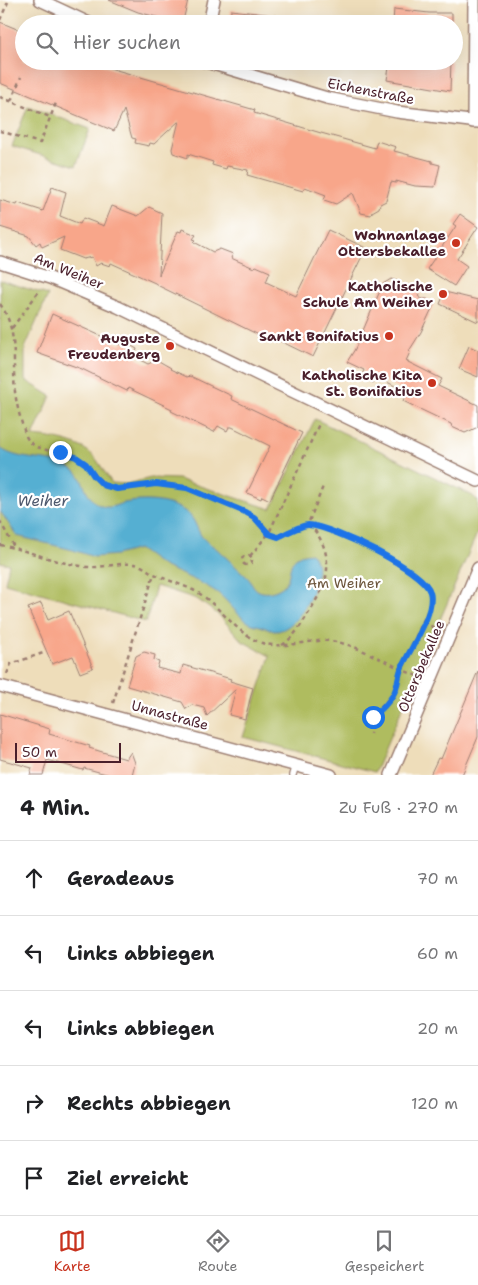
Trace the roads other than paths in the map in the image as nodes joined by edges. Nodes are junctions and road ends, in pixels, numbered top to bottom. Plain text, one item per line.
1 (40, 0) edge
2 (214, 0) edge
3 (474, 0) edge
4 (72, 15) edge
5 (211, 15) edge
6 (233, 70) edge
7 (475, 122) edge
8 (0, 262) edge
9 (478, 481) edge
10 (478, 568) edge
11 (0, 686) edge
12 (295, 770) edge
13 (331, 775) edge
14 (391, 775) edge

1 - 4 street
2 - 5 street
3 - 7 street
6 - 7 street, Eichenstraße
8 - 9 street, Am Weiher
10 - 14 street, Ottersbekallee
11 - 12 street, Unnastraße
12 - 13 street, Unnastraße

